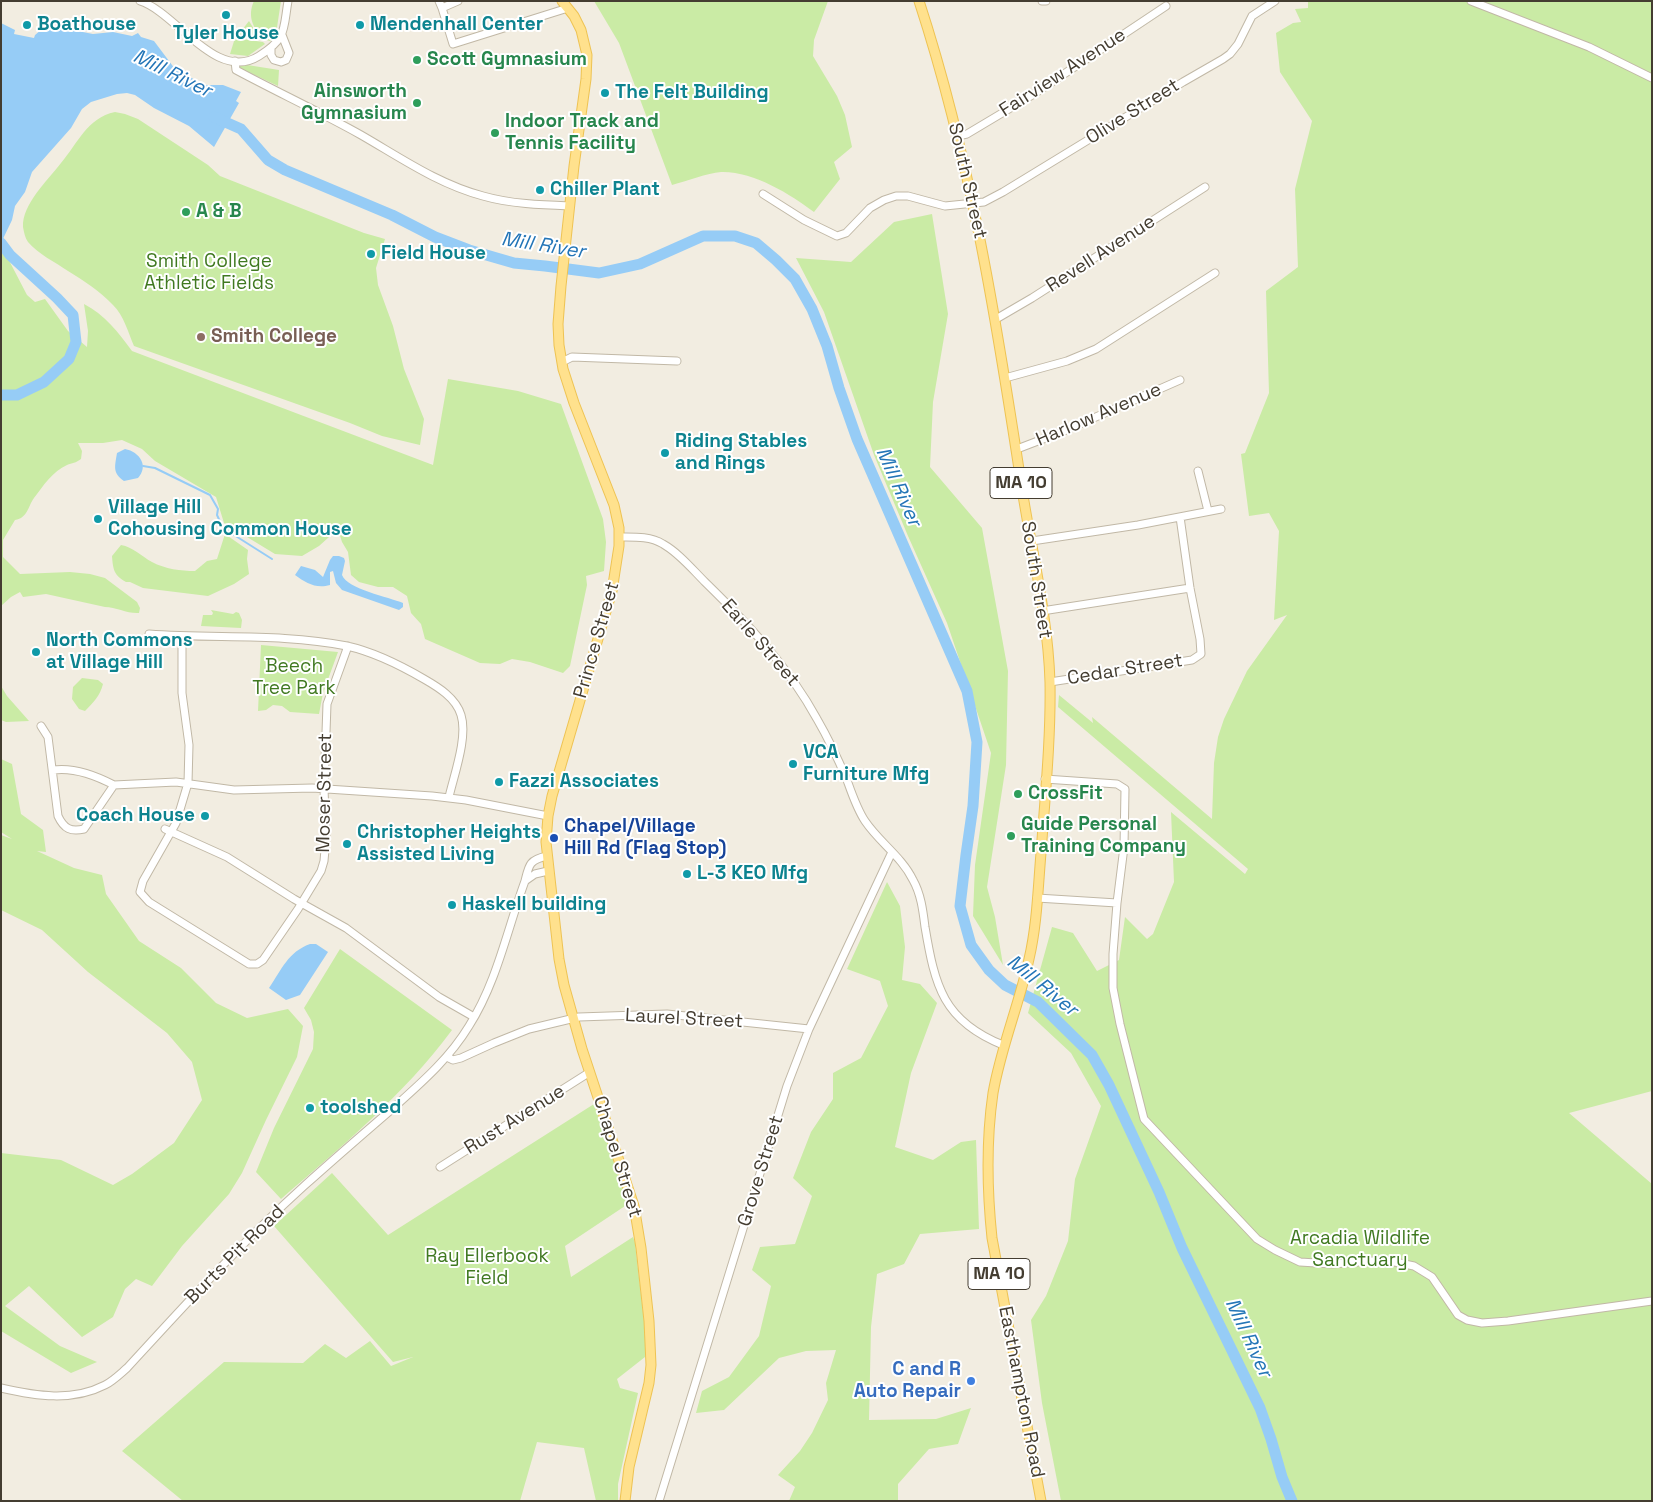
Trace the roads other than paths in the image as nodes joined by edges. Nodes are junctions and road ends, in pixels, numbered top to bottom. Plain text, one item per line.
1 (140, 1) edge
2 (288, 1) edge
3 (458, 1) edge
4 (919, 1) edge
5 (1042, 1) edge
6 (1046, 1) edge
7 (1275, 1) edge
8 (1471, 1) edge
9 (441, 4) edge
10 (565, 5) edge
11 (1166, 6) dead end
12 (282, 35) junction
13 (271, 48) junction
14 (235, 61) junction
15 (1652, 78) edge
16 (958, 136) junction
17 (1205, 187) dead end
18 (762, 194) dead end
19 (973, 203) junction
20 (570, 206) junction
21 (1215, 273) dead end
22 (996, 319) junction
23 (677, 361) dead end
24 (562, 362) junction
25 (1006, 378) junction
26 (1180, 380) dead end
27 (1017, 449) junction
28 (1198, 471) dead end
29 (1221, 509) dead end
30 (1208, 511) junction
31 (1180, 517) junction
32 (619, 537) junction
33 (1032, 540) junction
34 (1190, 588) junction
35 (1042, 610) junction
36 (149, 634) dead end
37 (182, 636) junction
38 (348, 646) junction
39 (1050, 682) junction
40 (41, 726) dead end
41 (53, 770) junction
42 (1045, 779) junction
43 (188, 783) junction
44 (114, 785) junction
45 (324, 789) junction
46 (449, 797) junction
47 (548, 816) junction
48 (168, 831) junction
49 (892, 852) junction
50 (547, 856) junction
51 (548, 871) junction
52 (525, 882) junction
53 (1037, 898) junction
54 (302, 903) junction
55 (1117, 903) junction
56 (474, 1018) junction
57 (573, 1018) junction
58 (809, 1030) junction
59 (1003, 1045) junction
60 (447, 1058) junction
61 (590, 1072) junction
62 (440, 1167) dead end
63 (1652, 1301) edge
64 (1, 1388) edge
65 (625, 1501) edge
66 (659, 1501) edge
67 (1042, 1501) edge

1 - 14 street
2 - 12 street
3 - 9 street
4 - 16 main road, South Street / MA 10
5 - 6 street
7 - 19 street, Olive Street
8 - 15 street
9 - 10 street
10 - 20 main road, Prince Street
11 - 16 street, Fairview Avenue
12 - 13 street
12 - 13 street
13 - 14 street
14 - 20 street
16 - 19 main road, South Street / MA 10
17 - 22 street, Revell Avenue
18 - 19 street, Olive Street
19 - 22 main road, South Street / MA 10
20 - 24 main road, Prince Street
21 - 25 street
22 - 25 main road, South Street / MA 10
23 - 24 street
24 - 32 main road, Prince Street
25 - 27 main road, South Street / MA 10
26 - 27 street, Harlow Avenue
27 - 33 main road, South Street / MA 10
28 - 30 street
29 - 30 street
30 - 31 street
31 - 33 street
31 - 34 street
32 - 47 main road, Prince Street
32 - 49 street, Earle Street
33 - 35 main road, South Street / MA 10
34 - 35 street
34 - 39 street, Cedar Street
35 - 39 main road, South Street / MA 10
36 - 37 street
37 - 38 street
37 - 43 street
38 - 45 street, Moser Street
38 - 46 street
39 - 42 main road, South Street / MA 10
40 - 41 street
41 - 44 street
41 - 44 street
42 - 53 main road, South Street / MA 10
42 - 55 street
43 - 44 street
43 - 45 street
43 - 48 street
45 - 46 street
45 - 54 street, Moser Street
46 - 47 street
47 - 50 main road, Chapel Street
48 - 54 street
48 - 54 street, Moser Street
49 - 58 street, Grove Street
49 - 59 street, Earle Street
50 - 51 main road, Chapel Street
50 - 52 street
51 - 52 street
51 - 57 main road, Chapel Street
52 - 56 street
53 - 55 street
53 - 59 main road, South Street / MA 10
54 - 56 street
55 - 63 street
56 - 60 street
57 - 58 street, Laurel Street
57 - 60 street, Laurel Street
57 - 61 main road, Chapel Street
58 - 66 street, Grove Street
59 - 67 main road, Easthampton Road / MA 10
60 - 64 street, Burts Pit Road
61 - 62 street, Rust Avenue
61 - 65 main road, Chapel Street

